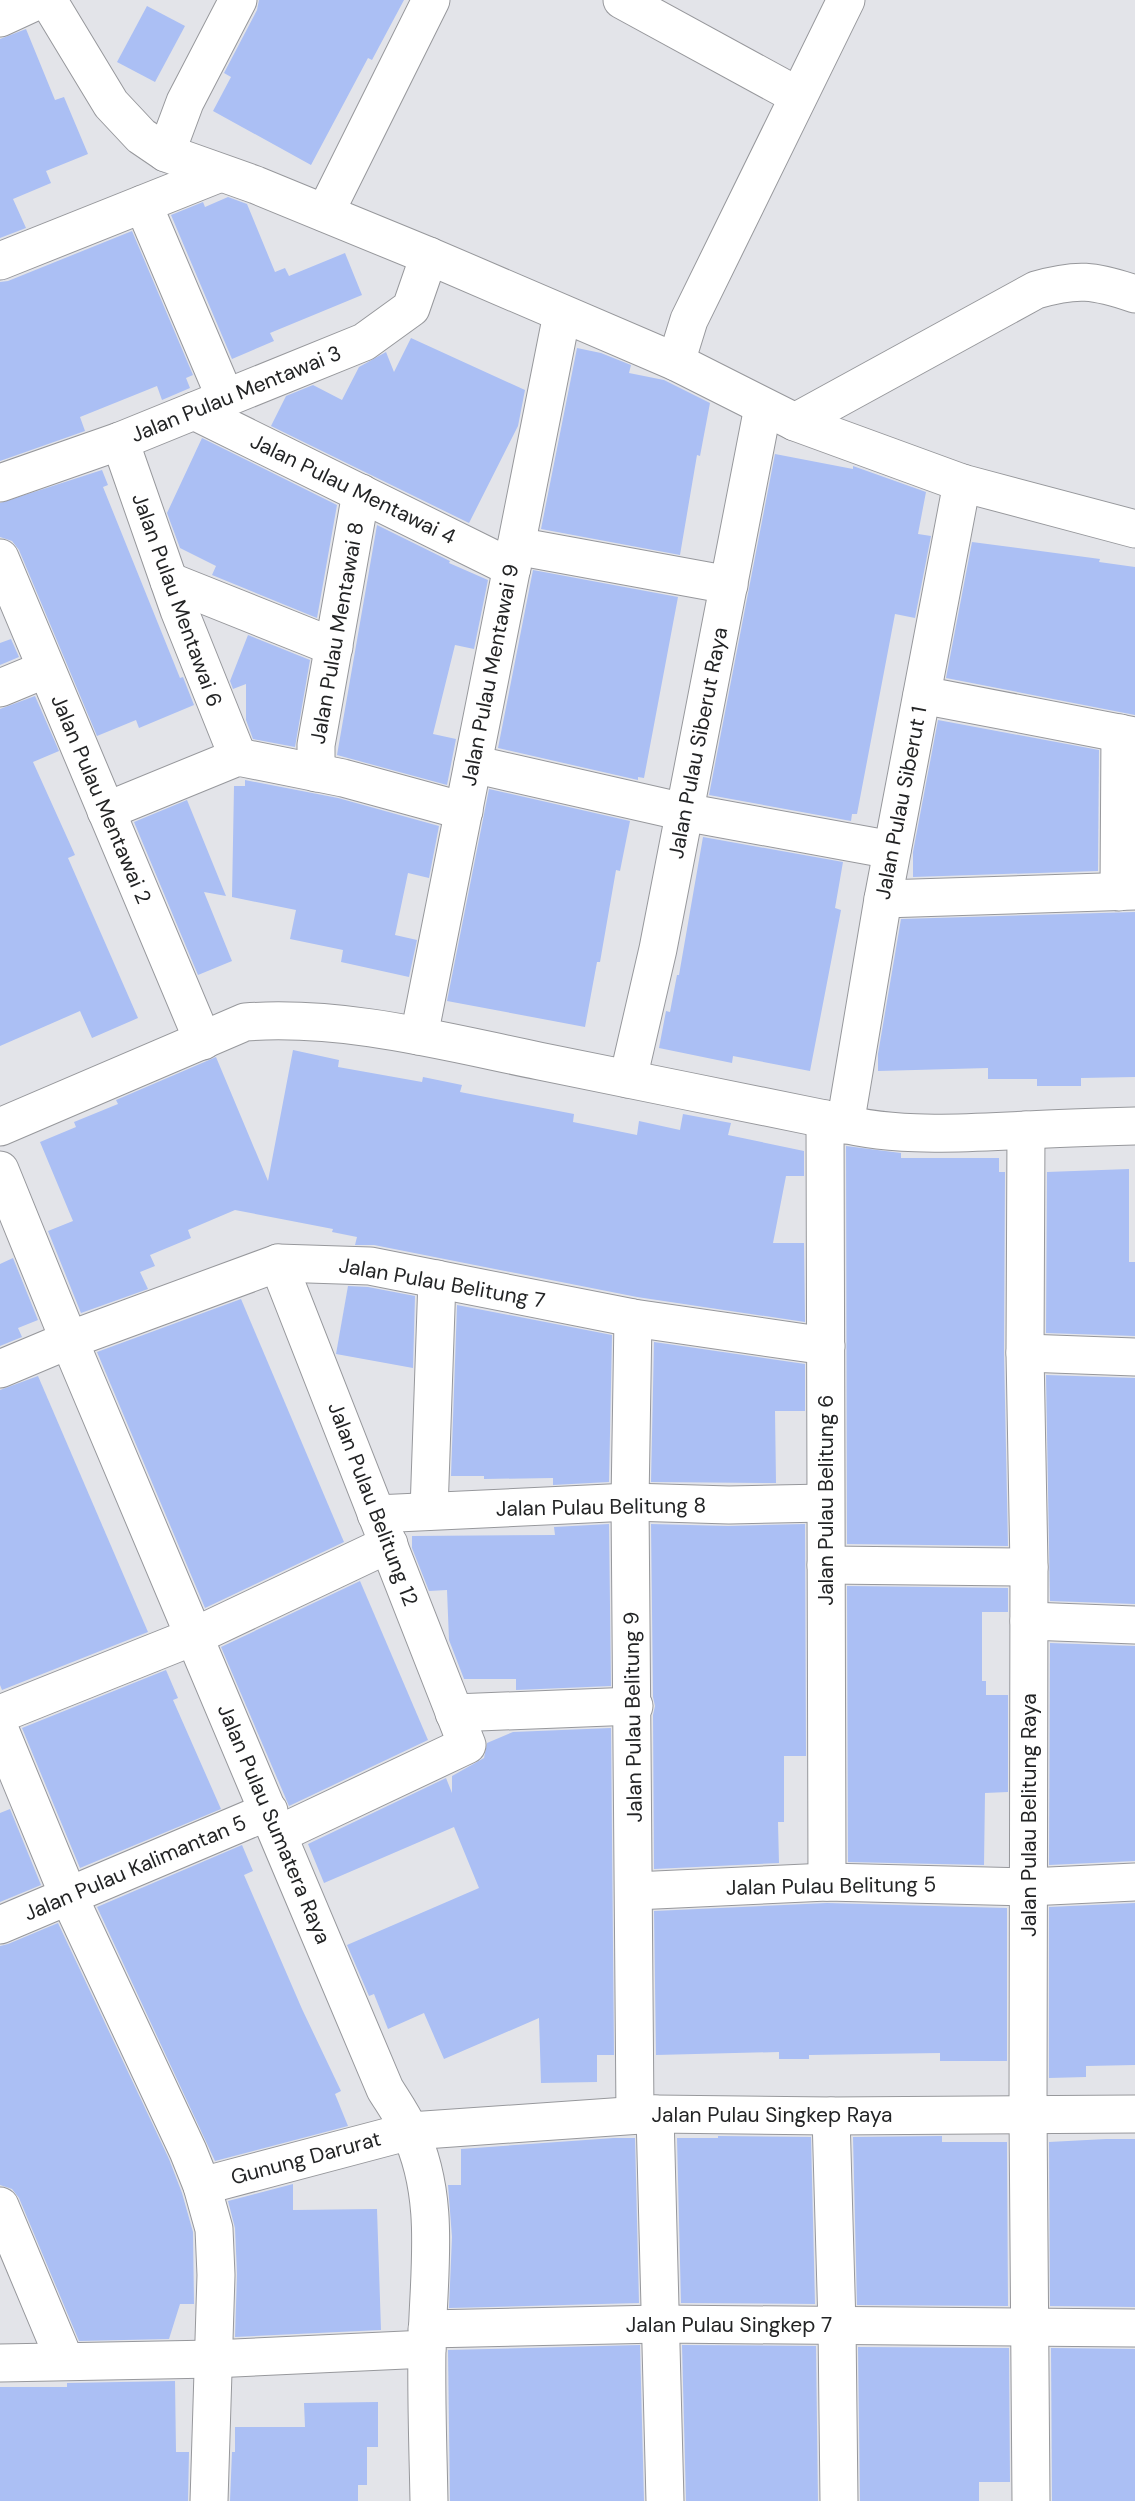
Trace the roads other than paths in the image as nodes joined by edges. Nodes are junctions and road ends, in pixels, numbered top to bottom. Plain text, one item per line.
1 (39, 0) edge
2 (48, 0) edge
3 (238, 0) edge
4 (432, 0) edge
5 (622, 0) edge
6 (846, 0) edge
7 (0, 18) edge
8 (798, 96) junction
9 (166, 153) junction
10 (218, 173) junction
11 (144, 204) junction
12 (325, 214) junction
13 (429, 256) junction
14 (0, 261) edge
15 (1135, 294) edge
16 (562, 314) junction
17 (676, 362) junction
18 (210, 404) junction
19 (779, 414) junction
20 (120, 442) junction
21 (962, 482) junction
22 (0, 483) edge
23 (361, 493) junction
24 (1135, 529) edge
25 (514, 556) junction
26 (0, 558) edge
27 (169, 581) junction
28 (729, 585) junction
29 (334, 647) junction
30 (46, 669) junction
31 (0, 688) edge
32 (922, 695) junction
33 (1128, 734) edge
34 (238, 757) junction
35 (473, 764) junction
36 (316, 773) junction
37 (106, 811) junction
38 (464, 811) junction
39 (684, 812) junction
40 (892, 850) junction
41 (1127, 892) edge
42 (883, 899) junction
43 (419, 1036) junction
44 (203, 1041) junction
45 (628, 1079) junction
46 (835, 1122) junction
47 (1135, 1126) edge
48 (0, 1127) edge
49 (1026, 1130) junction
50 (0, 1170) edge
51 (278, 1263) junction
52 (437, 1279) junction
53 (633, 1318) junction
54 (69, 1340) junction
55 (826, 1346) junction
56 (1025, 1353) junction
57 (1135, 1357) edge
58 (0, 1369) edge
59 (630, 1502) junction
60 (825, 1503) junction
61 (429, 1511) junction
62 (382, 1529) junction
63 (826, 1565) junction
64 (1029, 1567) junction
65 (1029, 1621) junction
66 (1135, 1625) edge
67 (195, 1636) junction
68 (634, 1706) junction
69 (0, 1714) edge
70 (461, 1729) junction
71 (0, 1730) edge
72 (274, 1822) junction
73 (827, 1882) junction
74 (1135, 1882) edge
75 (1028, 1887) junction
76 (635, 1891) junction
77 (69, 1897) junction
78 (0, 1925) edge
79 (1028, 2113) junction
80 (1135, 2114) edge
81 (645, 2115) junction
82 (831, 2116) junction
83 (410, 2131) junction
84 (202, 2186) junction
85 (0, 2206) edge
86 (660, 2324) junction
87 (837, 2326) junction
88 (1030, 2328) junction
89 (1135, 2328) edge
90 (427, 2339) junction
91 (213, 2359) junction
92 (65, 2361) junction
93 (0, 2363) edge
94 (209, 2501) edge
95 (429, 2501) edge
96 (665, 2501) edge
97 (839, 2501) edge
98 (1031, 2501) edge

1 - 7 street
2 - 9 street
3 - 9 street
4 - 12 street
5 - 8 street
6 - 8 street
8 - 17 street
9 - 10 street
10 - 11 street
10 - 12 street
11 - 14 street
11 - 18 street
12 - 13 street
13 - 16 street
13 - 18 street, Jalan Pulau Mentawai 3
15 - 19 street
16 - 17 street
16 - 25 street, Jalan Pulau Mentawai 9
17 - 19 street
18 - 20 street, Jalan Pulau Mentawai 3
18 - 23 street, Jalan Pulau Mentawai 4
19 - 21 street
19 - 28 street, Jalan Pulau Siberut Raya
20 - 22 street, Jalan Pulau Mentawai 3
20 - 27 street, Jalan Pulau Mentawai 6
21 - 24 street
21 - 32 street, Jalan Pulau Siberut 1
23 - 25 street, Jalan Pulau Mentawai 4
23 - 29 street, Jalan Pulau Mentawai 8
25 - 28 street, Jalan Pulau Mentawai 4
25 - 35 street, Jalan Pulau Mentawai 9
26 - 30 street, Jalan Pulau Mentawai 2
27 - 29 street
27 - 34 street, Jalan Pulau Mentawai 6
28 - 39 street, Jalan Pulau Siberut Raya
29 - 36 street, Jalan Pulau Mentawai 8
30 - 31 street
30 - 37 street, Jalan Pulau Mentawai 2
32 - 33 street
32 - 40 street, Jalan Pulau Siberut 1
33 - 41 street
34 - 36 street
34 - 37 street
35 - 38 street, Jalan Pulau Mentawai 9
35 - 39 street
36 - 38 street
37 - 44 street, Jalan Pulau Mentawai 2
38 - 43 street, Jalan Pulau Mentawai 9
39 - 40 street
39 - 45 street, Jalan Pulau Siberut Raya
40 - 42 street, Jalan Pulau Siberut 1
41 - 42 street
42 - 46 street, Jalan Pulau Siberut 1
43 - 44 street
43 - 45 street
44 - 48 street
45 - 46 street
46 - 49 street
46 - 55 street, Jalan Pulau Belitung 6
47 - 49 street
49 - 56 street, Jalan Pulau Belitung Raya
50 - 54 street, Jalan Pulau Sumatera Raya
51 - 52 street, Jalan Pulau Belitung 7
51 - 54 street, Jalan Pulau Belitung 7
51 - 62 street, Jalan Pulau Belitung 12
52 - 53 street, Jalan Pulau Belitung 7
52 - 61 street
53 - 55 street, Jalan Pulau Belitung 7
53 - 59 street, Jalan Pulau Belitung 9
54 - 58 street, Jalan Pulau Belitung 7
54 - 67 street, Jalan Pulau Sumatera Raya
55 - 60 street, Jalan Pulau Belitung 6
56 - 57 street
56 - 64 street, Jalan Pulau Belitung Raya
59 - 60 street, Jalan Pulau Belitung 8
59 - 61 street, Jalan Pulau Belitung 8
59 - 68 street, Jalan Pulau Belitung 9
60 - 63 street, Jalan Pulau Belitung 6
61 - 62 street, Jalan Pulau Belitung 8
62 - 67 street
62 - 70 street, Jalan Pulau Belitung 12
63 - 64 street
63 - 73 street, Jalan Pulau Belitung 6
64 - 65 street, Jalan Pulau Belitung Raya
65 - 66 street
65 - 75 street, Jalan Pulau Belitung Raya
67 - 69 street
67 - 72 street, Jalan Pulau Sumatera Raya
68 - 70 street
68 - 76 street, Jalan Pulau Belitung 9
70 - 72 street, Jalan Pulau Kalimantan 5
71 - 77 street
72 - 77 street, Jalan Pulau Kalimantan 5
72 - 83 street, Jalan Pulau Sumatera Raya
73 - 75 street, Jalan Pulau Belitung 5
73 - 76 street, Jalan Pulau Belitung 5
74 - 75 street, Jalan Pulau Belitung 5
75 - 79 street, Jalan Pulau Belitung Raya
76 - 81 street, Jalan Pulau Belitung 9
77 - 78 street, Jalan Pulau Kalimantan 5
77 - 84 street
79 - 80 street, Jalan Pulau Singkep Raya
79 - 82 street, Jalan Pulau Singkep Raya
79 - 88 street, Jalan Pulau Belitung Raya
81 - 82 street, Jalan Pulau Singkep Raya
81 - 83 street, Jalan Pulau Singkep Raya
81 - 86 street, Jalan Pulau Belitung 9
82 - 87 street
83 - 84 street, Gunung Darurat
83 - 90 street, Jalan Pulau Sumatera Raya
84 - 91 street
85 - 92 street
86 - 87 street, Jalan Pulau Singkep 7
86 - 90 street, Jalan Pulau Singkep 7
86 - 96 street, Jalan Pulau Belitung 9
87 - 88 street, Jalan Pulau Singkep 7
87 - 97 street
88 - 89 street, Jalan Pulau Singkep 7
88 - 98 street, Jalan Pulau Belitung Raya
90 - 91 street, Jalan Pulau Singkep 7
90 - 95 street, Jalan Pulau Sumatera Raya
91 - 92 street, Jalan Pulau Singkep 7
91 - 94 street
92 - 93 street, Jalan Pulau Singkep 7

